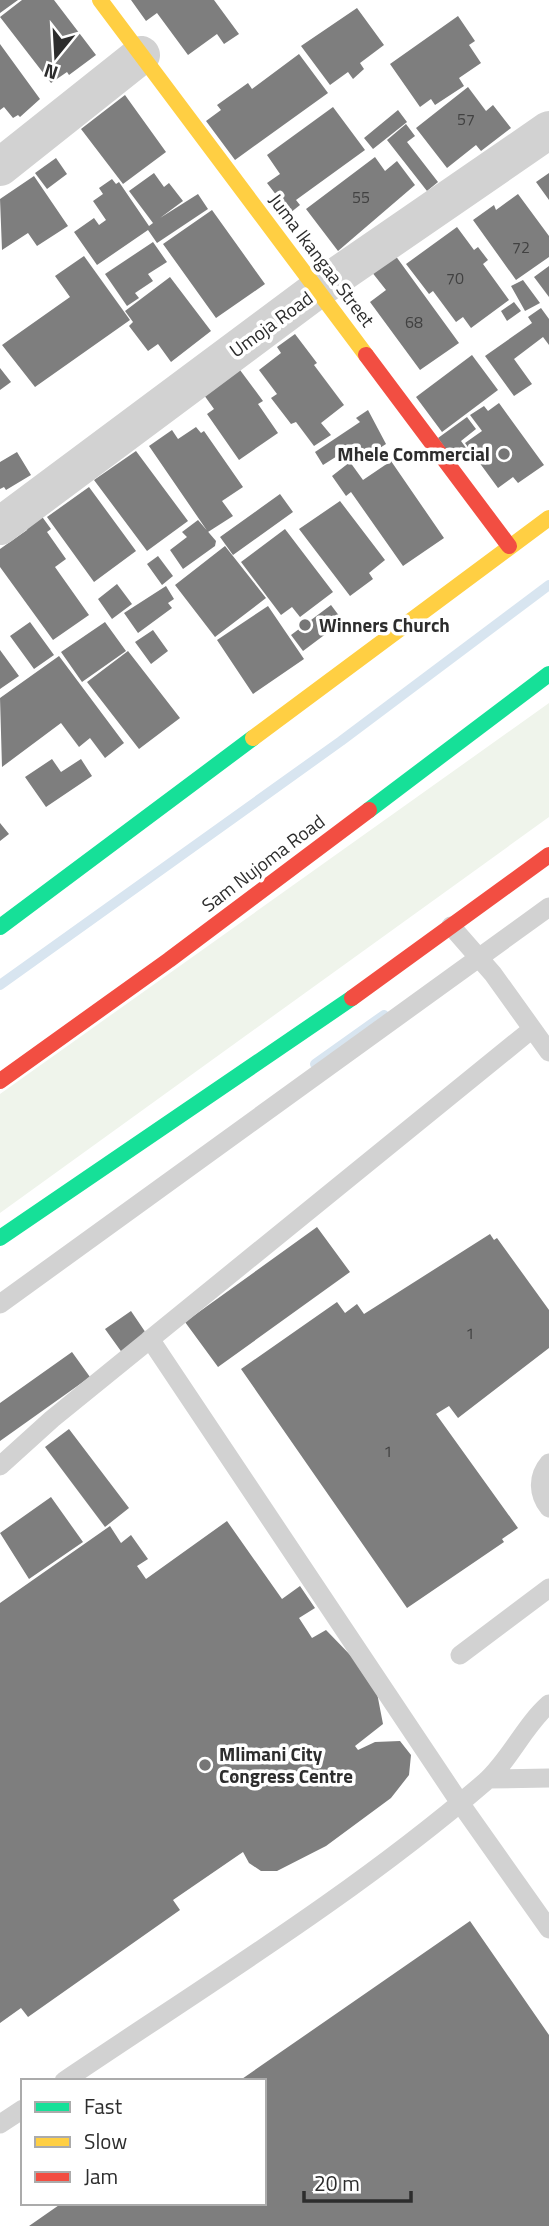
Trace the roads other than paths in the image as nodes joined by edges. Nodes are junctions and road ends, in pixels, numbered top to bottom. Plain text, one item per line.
1 (100, 0) edge
2 (141, 55) junction
3 (549, 130) edge
4 (0, 167) edge
5 (318, 289) junction
6 (549, 518) edge
7 (0, 526) edge
8 (509, 546) junction
9 (549, 674) edge
10 (549, 855) edge
11 (549, 907) edge
12 (452, 926) junction
13 (0, 927) edge
14 (479, 958) junction
15 (531, 1030) junction
16 (549, 1052) edge
17 (0, 1081) edge
18 (0, 1238) edge
19 (0, 1304) edge
20 (150, 1339) junction
21 (549, 1463) edge
22 (0, 1466) edge
23 (549, 1508) edge
24 (549, 1588) edge
25 (460, 1655) dead end
26 (549, 1704) edge
27 (549, 1778) edge
28 (488, 1779) junction
29 (460, 1803) junction
30 (549, 1929) edge
31 (67, 2079) edge
32 (21, 2110) edge
33 (0, 2124) edge

1 - 2 street, Juma Ikangaa Street
2 - 4 street
2 - 5 street, Juma Ikangaa Street
3 - 5 street, Umoja Road
5 - 7 street, Umoja Road
5 - 8 street, Juma Ikangaa Street
6 - 8 street
8 - 13 street
9 - 17 street, Sam Nujoma Road
10 - 12 street
11 - 14 lane
12 - 14 lane
12 - 18 street
14 - 15 lane
14 - 19 lane
15 - 16 lane
15 - 20 lane
20 - 22 lane
20 - 29 lane
21 - 23 lane
24 - 25 lane
26 - 28 lane
27 - 28 lane
28 - 29 lane
29 - 30 lane
29 - 31 lane
32 - 33 lane

